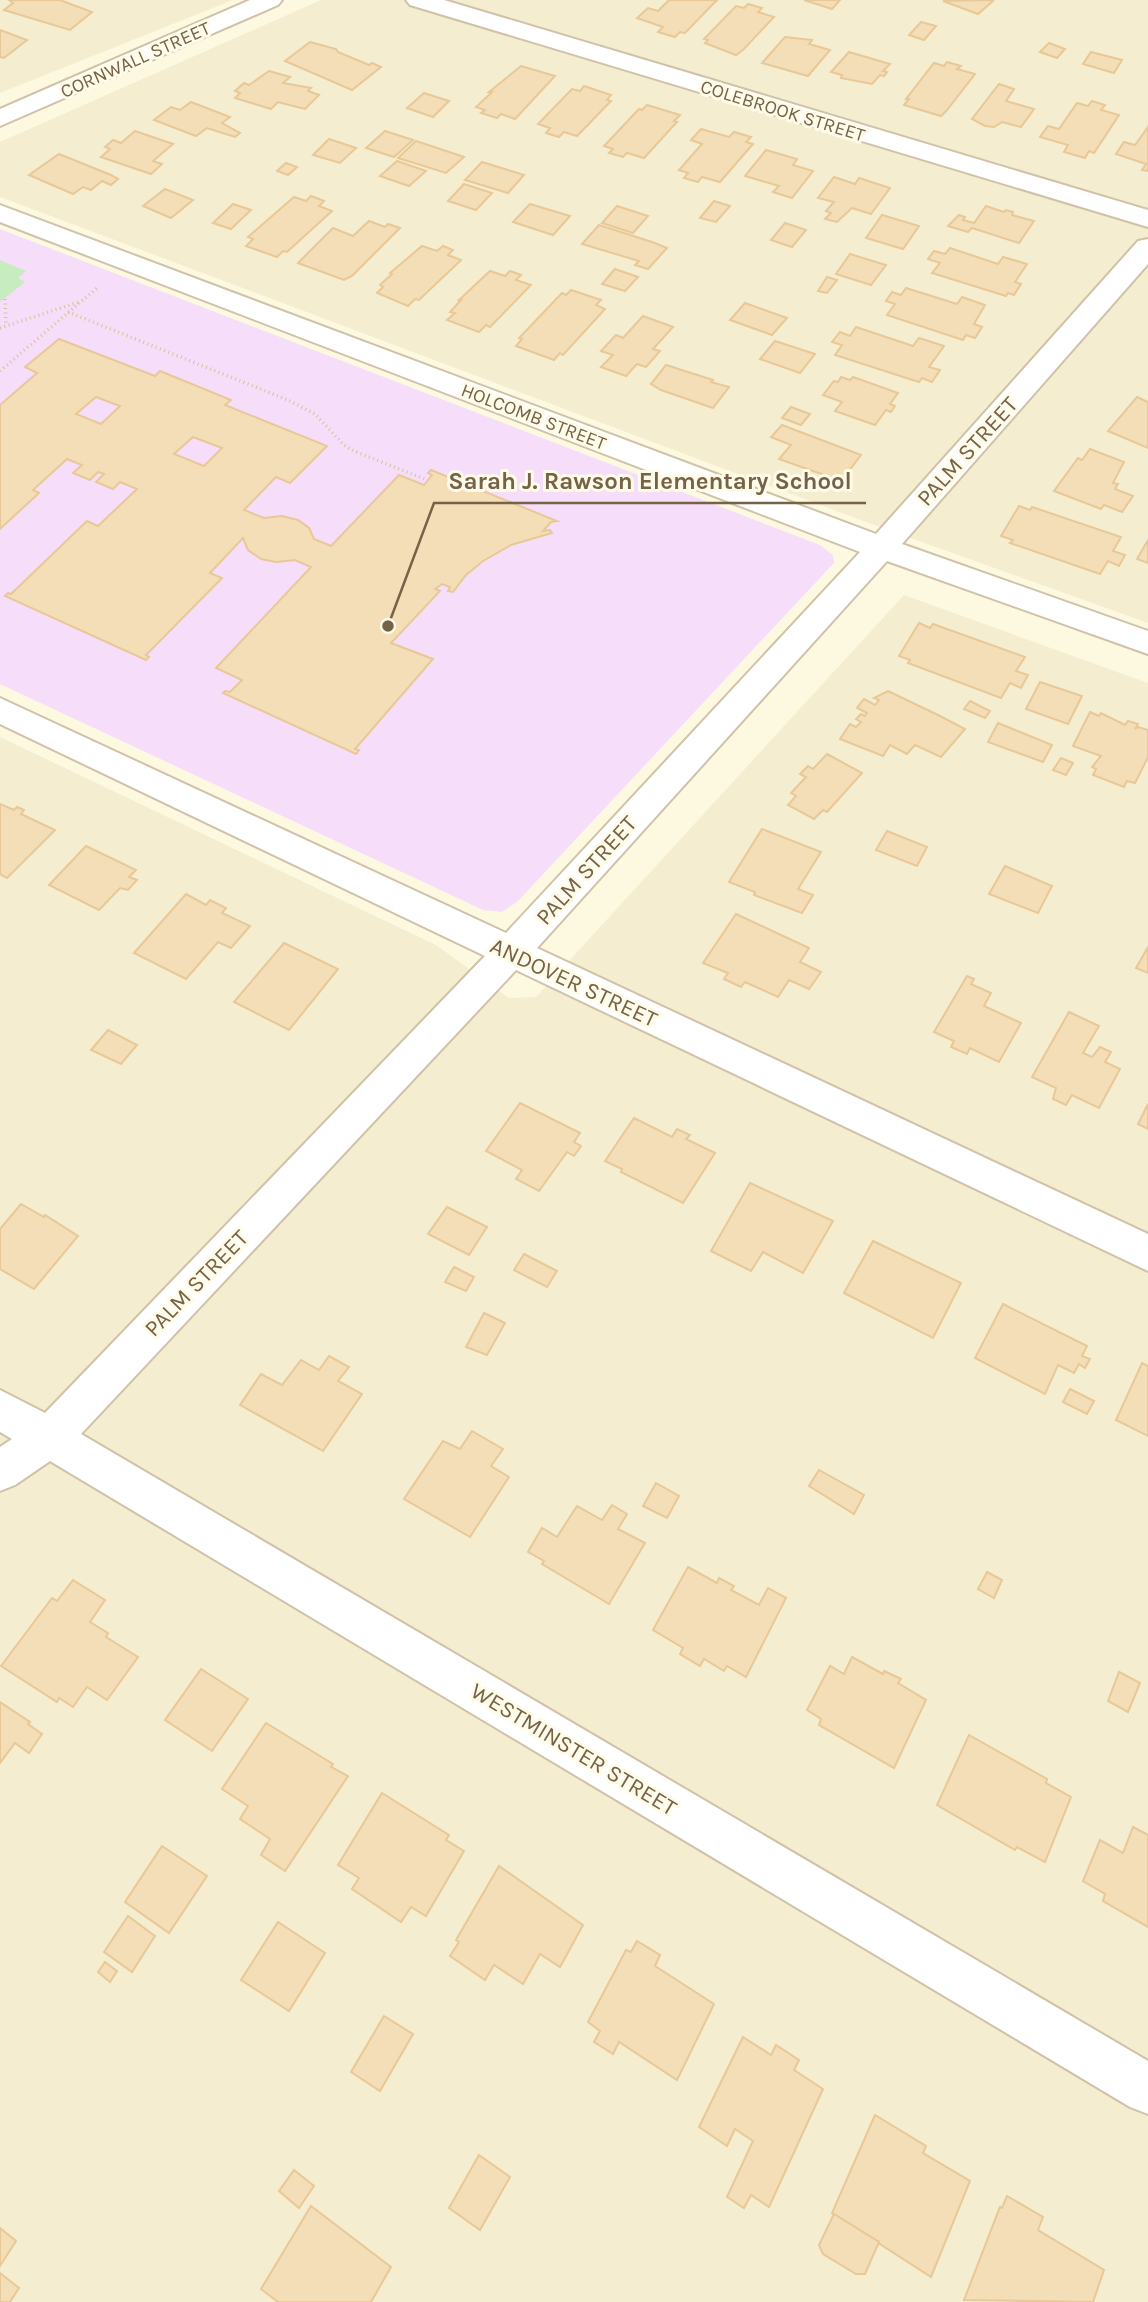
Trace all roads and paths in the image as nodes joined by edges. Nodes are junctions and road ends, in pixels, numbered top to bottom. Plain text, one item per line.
1 (270, 0) edge
2 (418, 0) edge
3 (0, 118) edge
4 (0, 213) edge
5 (1148, 219) edge
6 (1148, 247) edge
7 (105, 280) dead end
8 (5, 299) dead end
9 (81, 301) junction
10 (68, 312) junction
11 (6, 325) junction
12 (0, 328) edge
13 (0, 371) edge
14 (427, 480) dead end
15 (881, 548) junction
16 (1148, 643) edge
17 (0, 710) edge
18 (511, 952) junction
19 (1148, 1253) edge
20 (0, 1409) edge
21 (49, 1438) junction
22 (0, 1471) edge
23 (1148, 2090) edge

1 - 3 street, CORNWALL STREET
2 - 5 street, COLEBROOK STREET
4 - 15 street, HOLCOMB STREET
6 - 15 street, PALM STREET
7 - 9 path
8 - 11 path
9 - 10 path
9 - 11 path
10 - 13 path
10 - 14 path
11 - 12 path
15 - 16 street, HOLCOMB STREET
15 - 18 street, PALM STREET
17 - 18 street, ANDOVER STREET
18 - 19 street, ANDOVER STREET
18 - 21 street, PALM STREET
20 - 21 street, WESTMINSTER STREET
21 - 22 street, PALM STREET
21 - 23 street, WESTMINSTER STREET

